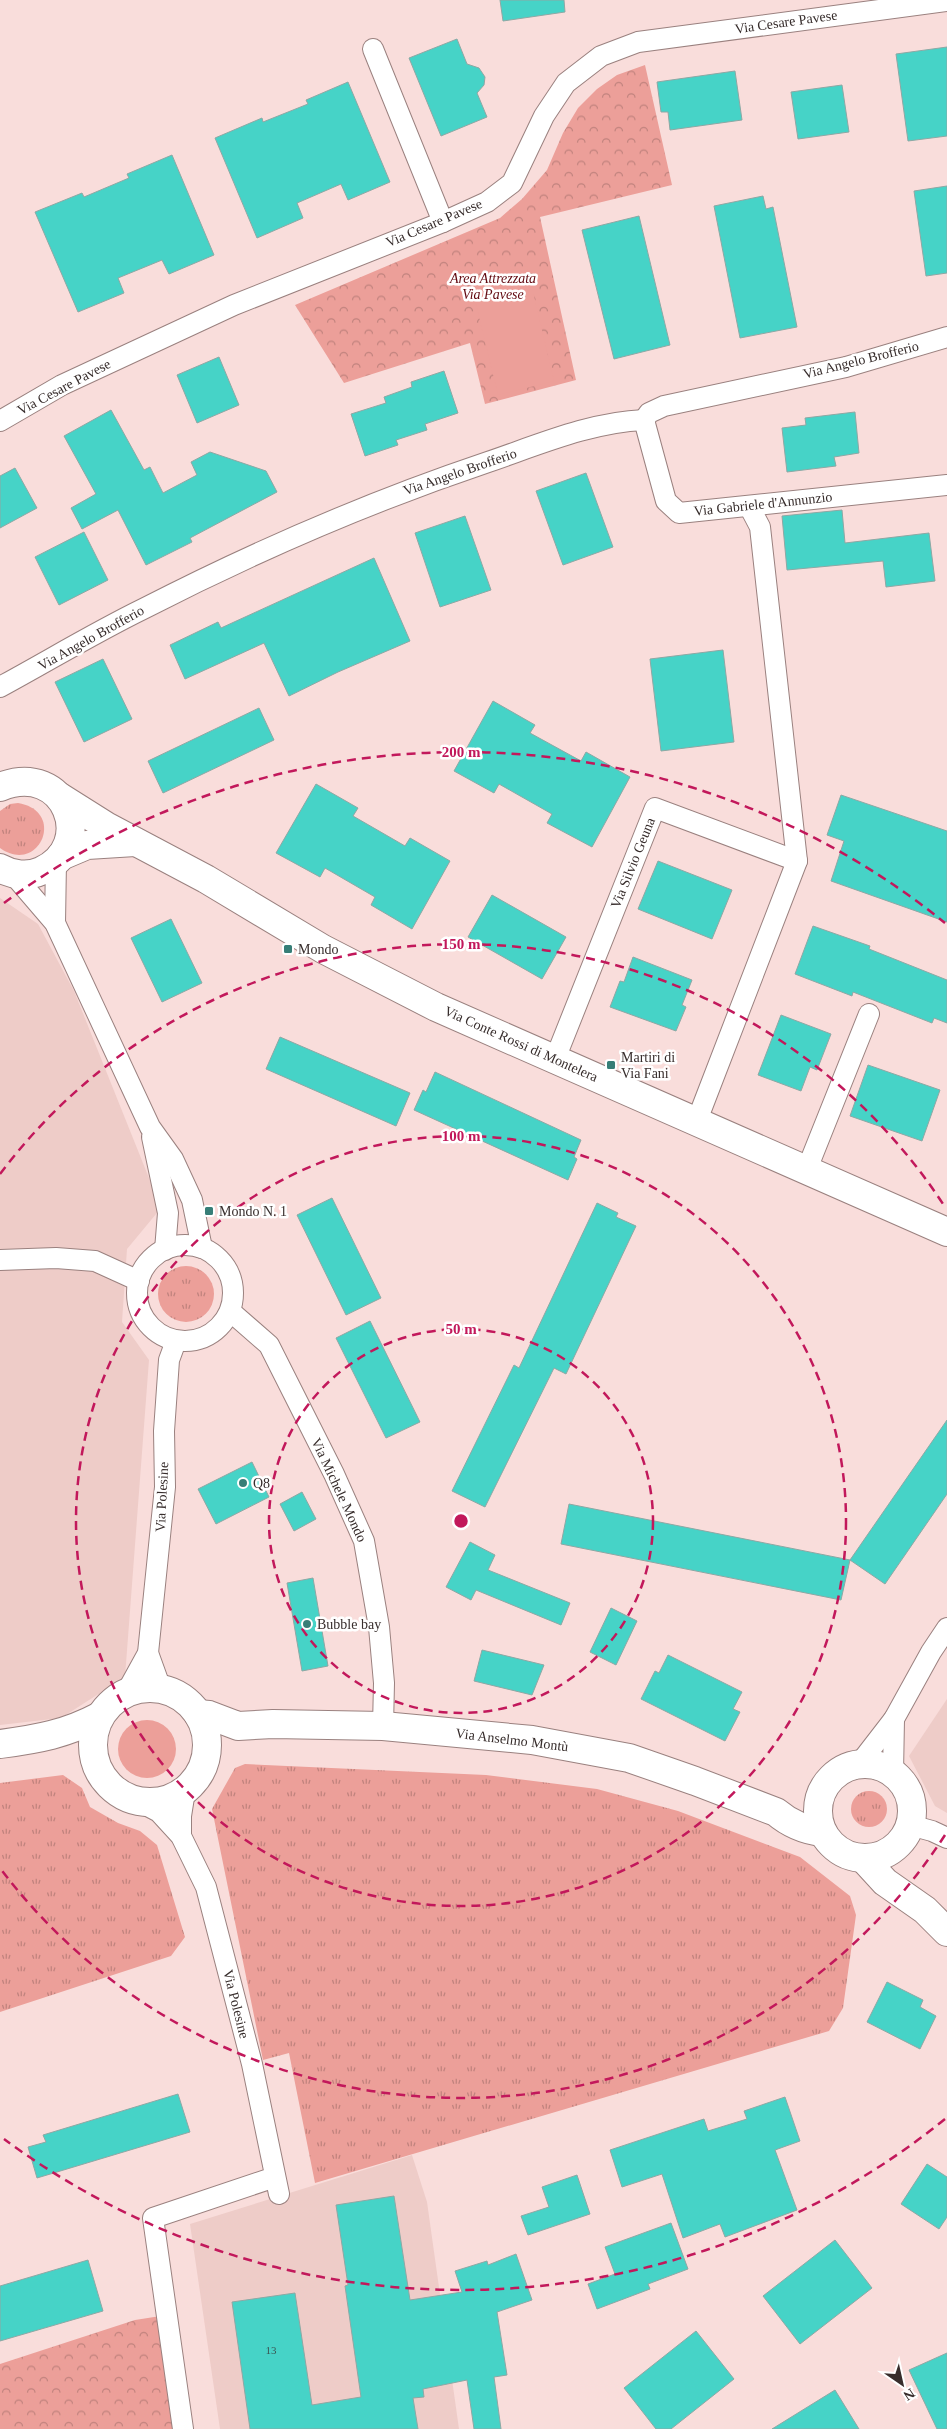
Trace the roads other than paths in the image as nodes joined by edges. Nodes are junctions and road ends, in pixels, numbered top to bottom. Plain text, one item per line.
1 (947, 1) edge
2 (373, 49) dead end
3 (443, 222) junction
4 (947, 337) edge
5 (644, 420) junction
6 (0, 421) edge
7 (947, 485) edge
8 (749, 506) junction
9 (0, 687) edge
10 (0, 763) edge
11 (26, 780) junction
12 (0, 787) edge
13 (60, 798) junction
14 (136, 842) junction
15 (59, 858) junction
16 (796, 861) junction
17 (7, 871) edge
18 (55, 923) junction
19 (869, 1014) dead end
20 (555, 1059) junction
21 (696, 1123) junction
22 (150, 1127) junction
23 (806, 1169) junction
24 (947, 1232) edge
25 (202, 1248) junction
26 (165, 1250) junction
27 (0, 1260) edge
28 (139, 1281) junction
29 (230, 1311) junction
30 (176, 1341) junction
31 (947, 1628) edge
32 (148, 1653) junction
33 (161, 1689) junction
34 (126, 1692) junction
35 (198, 1714) junction
36 (100, 1716) junction
37 (894, 1719) junction
38 (238, 1726) junction
39 (382, 1726) junction
40 (49, 1737) junction
41 (0, 1744) edge
42 (207, 1756) junction
43 (94, 1760) junction
44 (860, 1764) junction
45 (894, 1772) junction
46 (185, 1791) junction
47 (820, 1795) junction
48 (140, 1802) junction
49 (776, 1812) junction
50 (910, 1825) junction
51 (822, 1832) junction
52 (181, 1836) junction
53 (947, 1838) edge
54 (890, 1851) junction
55 (864, 1858) junction
56 (902, 1894) junction
57 (947, 1932) edge
58 (183, 2429) edge

1 - 3 street, Via Cesare Pavese
2 - 3 street
3 - 6 street, Via Cesare Pavese
4 - 5 street, Via Angelo Brofferio
5 - 8 street, Via Gabriele d'Annunzio
5 - 9 street, Via Angelo Brofferio
7 - 8 street, Via Gabriele d'Annunzio
8 - 16 street
10 - 11 street
11 - 12 street
11 - 13 street, Via Conte Rossi di Montelera
13 - 14 street, Via Conte Rossi di Montelera
13 - 15 street
14 - 15 street
14 - 20 street, Via Conte Rossi di Montelera
15 - 17 street
15 - 18 street
16 - 20 street, Via Silvio Geuna
16 - 21 street
17 - 18 street
18 - 22 street
19 - 23 street
20 - 21 street, Via Conte Rossi di Montelera
21 - 23 street, Via Conte Rossi di Montelera
22 - 25 street
22 - 26 street
23 - 24 street, Via Conte Rossi di Montelera
25 - 26 street
25 - 29 street
26 - 28 street
27 - 28 street
28 - 30 street
29 - 30 street
29 - 39 street, Via Michele Mondo
30 - 32 street, Via Polesine
31 - 37 street
32 - 33 street, Via Polesine
32 - 34 street, Via Polesine
33 - 34 street
33 - 35 street
34 - 36 street
35 - 38 street, Via Anselmo Montù
35 - 42 street
36 - 40 street
36 - 43 street
37 - 44 street
37 - 45 street
38 - 39 street, Via Anselmo Montù
38 - 42 street
39 - 49 street, Via Anselmo Montù
40 - 41 street
40 - 43 street
42 - 46 street
43 - 48 street
44 - 45 street
44 - 47 street
45 - 50 street
46 - 48 street
46 - 52 street, Via Polesine
47 - 49 street
47 - 51 street
48 - 52 street, Via Polesine
49 - 51 street, Via Anselmo Montù
50 - 53 street
50 - 54 street
51 - 55 street
52 - 58 street, Via Polesine
54 - 55 street
54 - 56 street
55 - 56 street
56 - 57 street

